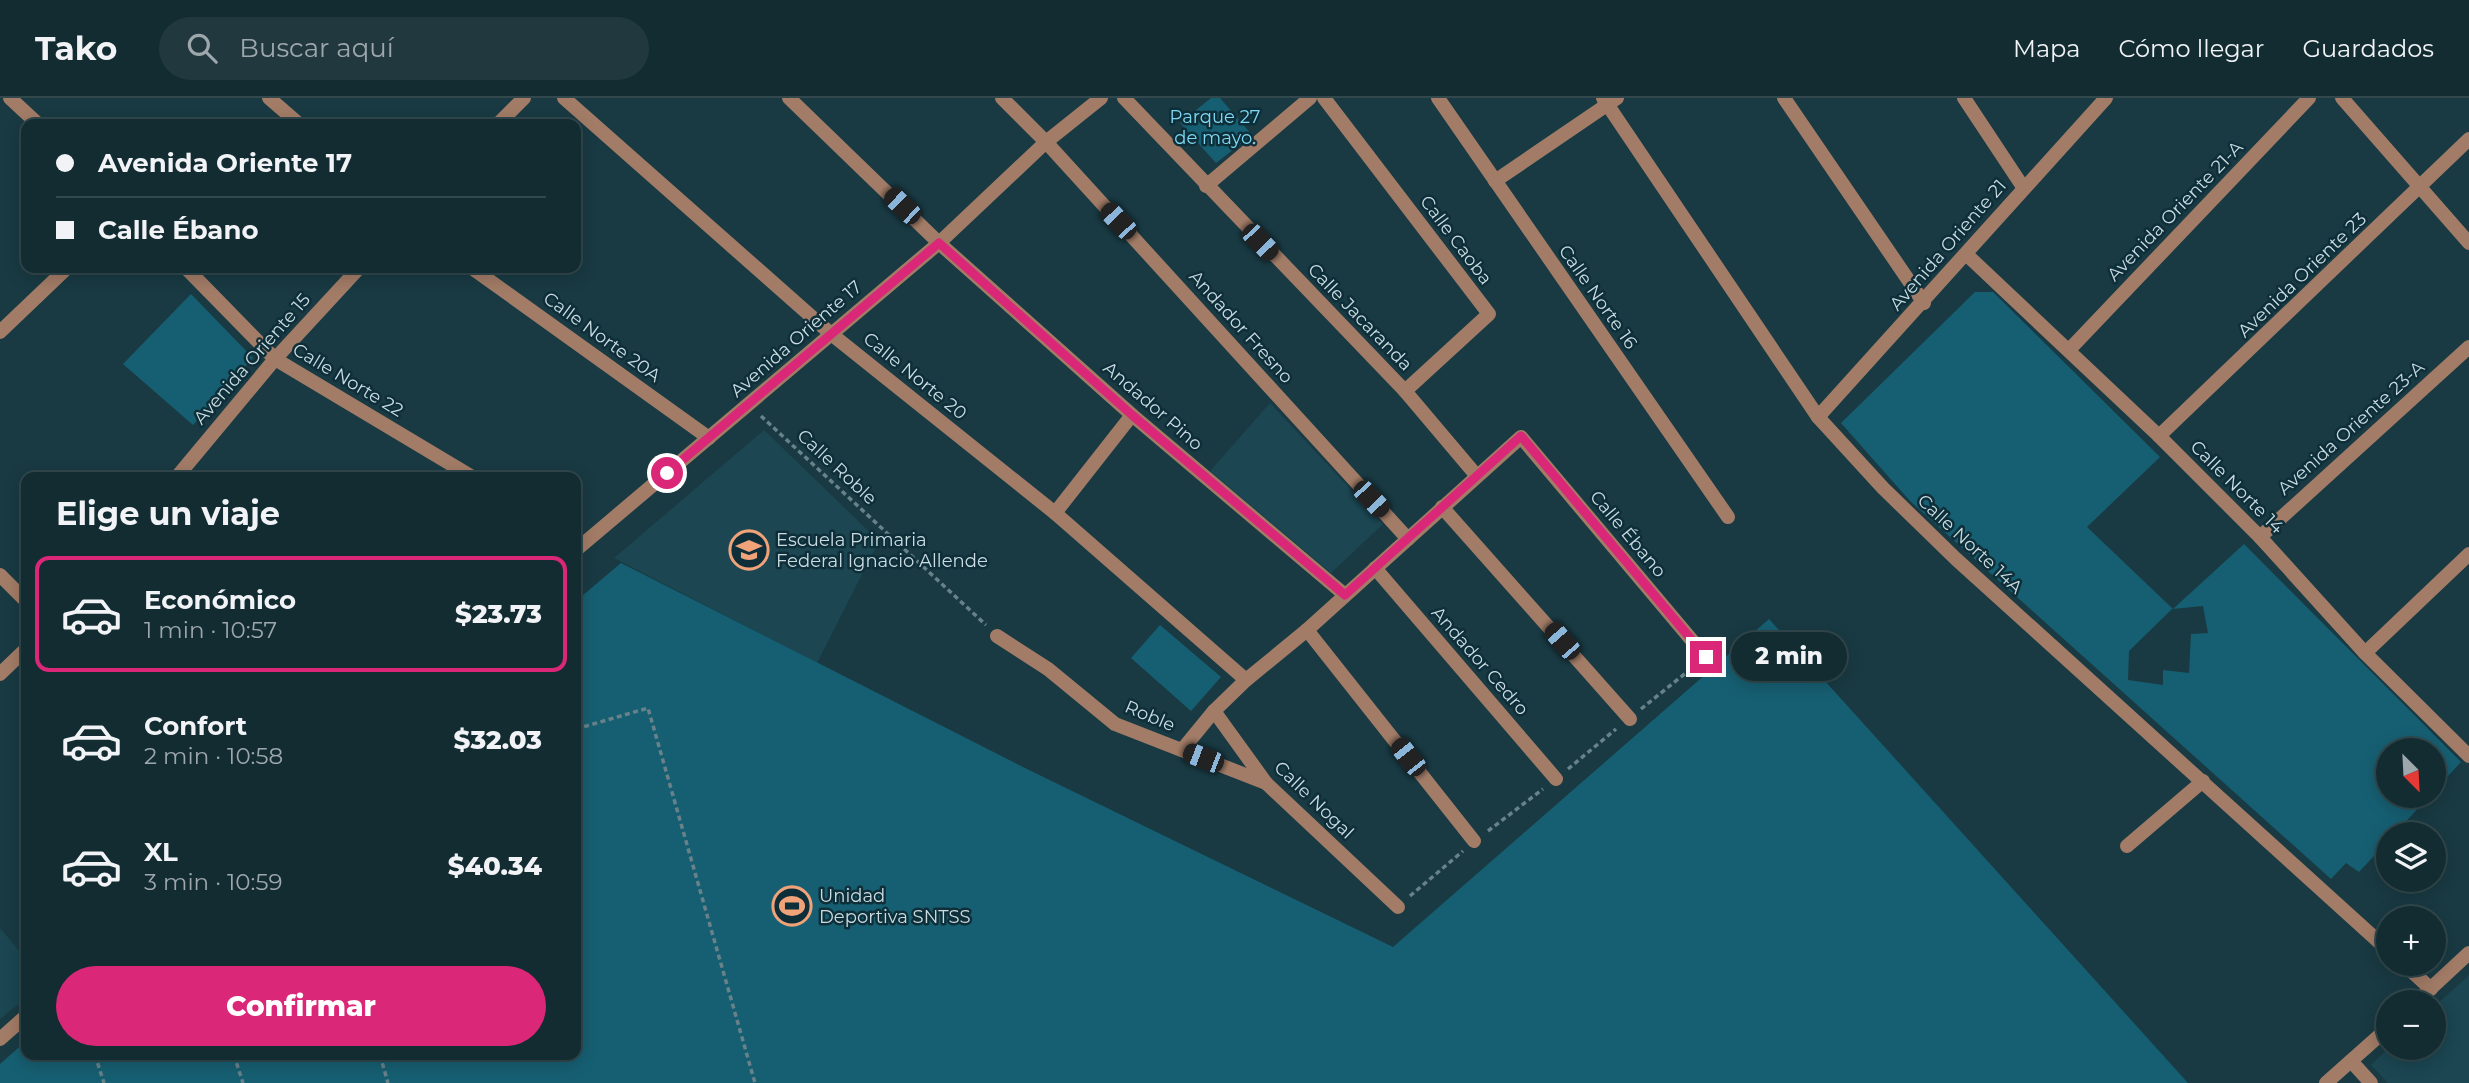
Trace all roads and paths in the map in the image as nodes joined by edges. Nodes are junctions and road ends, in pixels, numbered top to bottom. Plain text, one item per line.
1 (269, 98) edge
2 (524, 98) edge
3 (564, 98) edge
4 (789, 98) edge
5 (1002, 98) edge
6 (1101, 98) edge
7 (1124, 98) edge
8 (1310, 98) edge
9 (1324, 98) edge
10 (1438, 98) edge
11 (1784, 98) edge
12 (1964, 98) edge
13 (2106, 98) edge
14 (2309, 98) edge
15 (2342, 98) edge
16 (16, 100) edge
17 (1609, 100) edge
18 (33, 119) edge
19 (293, 119) edge
20 (503, 119) edge
21 (2469, 139) edge
22 (1046, 142) junction
23 (1495, 181) junction
24 (1206, 186) junction
25 (2023, 187) junction
26 (2420, 188) junction
27 (939, 243) junction
28 (2469, 243) edge
29 (1967, 256) junction
30 (62, 273) edge
31 (191, 273) edge
32 (354, 273) edge
33 (479, 273) edge
34 (1924, 303) junction
35 (0, 332) edge
36 (830, 333) junction
37 (2469, 347) edge
38 (2069, 350) junction
39 (275, 359) junction
40 (1405, 391) junction
41 (749, 405) junction
42 (1132, 415) junction
43 (1818, 417) junction
44 (2159, 436) junction
45 (709, 438) junction
46 (181, 472) edge
47 (464, 472) edge
48 (1476, 475) junction
49 (1443, 507) junction
50 (1055, 513) junction
51 (1728, 517) dead end
52 (2260, 537) junction
53 (1408, 539) junction
54 (581, 542) edge
55 (2469, 554) edge
56 (1375, 568) junction
57 (0, 575) edge
58 (1345, 595) junction
59 (21, 596) edge
60 (1307, 630) junction
61 (997, 636) joint
62 (2365, 653) junction
63 (21, 654) edge
64 (1706, 657) dead end
65 (0, 674) edge
66 (1246, 680) junction
67 (1214, 711) junction
68 (1630, 719) dead end
69 (581, 728) edge
70 (1182, 750) junction
71 (2468, 753) edge
72 (1556, 779) dead end
73 (2203, 781) junction
74 (1266, 783) junction
75 (1475, 841) dead end
76 (2127, 846) dead end
77 (1398, 907) dead end
78 (2376, 939) edge
79 (2469, 953) edge
80 (2417, 976) edge
81 (2431, 989) joint
82 (21, 1020) edge
83 (0, 1039) edge
84 (2376, 1039) edge
85 (97, 1060) edge
86 (236, 1060) edge
87 (381, 1060) edge
88 (2351, 1061) junction
89 (104, 1083) edge
90 (243, 1083) edge
91 (388, 1083) edge
92 (755, 1083) edge
93 (2326, 1083) edge
94 (2371, 1083) edge

1 - 19 street
2 - 20 street
3 - 36 street, Calle Norte 20
4 - 27 street, Andador Pino
5 - 22 street, Andador Fresno
6 - 22 street, Avenida Oriente 17
7 - 24 street, Calle Jacaranda
8 - 24 street
9 - 40 street, Calle Caoba
10 - 23 street, Calle Norte 16
11 - 34 street
12 - 25 street
13 - 25 street, Avenida Oriente 21
14 - 38 street, Avenida Oriente 21-A
15 - 26 street
16 - 18 street
17 - 23 street
17 - 43 street, Calle Norte 14A
21 - 26 street, Avenida Oriente 23
22 - 27 street, Avenida Oriente 17
22 - 53 street, Andador Fresno
23 - 51 street, Calle Norte 16
24 - 40 street, Calle Jacaranda
25 - 29 street, Avenida Oriente 21
26 - 28 street
26 - 44 street, Avenida Oriente 23
27 - 36 street, Avenida Oriente 17
27 - 42 street, Andador Pino
29 - 34 street, Avenida Oriente 21
29 - 38 street, Calle Norte 14
30 - 35 street
31 - 39 street, Calle Norte 22
32 - 39 street, Avenida Oriente 15
33 - 45 street, Calle Norte 20A
34 - 43 street, Avenida Oriente 21
36 - 41 street, Avenida Oriente 17
36 - 50 street, Calle Norte 20
37 - 52 street, Avenida Oriente 23-A
38 - 44 street, Calle Norte 14
39 - 46 street, Avenida Oriente 15
39 - 47 street, Calle Norte 22
40 - 48 street, Calle Jacaranda
41 - 45 street, Avenida Oriente 17
41 - 61 path, Calle Roble
42 - 50 street
42 - 58 street, Andador Pino
43 - 73 street, Calle Norte 14A
44 - 52 street, Calle Norte 14
45 - 54 street, Avenida Oriente 17
48 - 49 street
48 - 64 street, Calle Ébano
49 - 53 street
49 - 68 street
50 - 66 street, Calle Norte 20
52 - 62 street, Calle Norte 14
53 - 56 street
55 - 62 street
56 - 58 street
56 - 72 street, Andador Cedro
57 - 59 street
58 - 60 street
60 - 66 street
60 - 75 street
61 - 70 street, Roble
62 - 71 street, Calle Norte 14
63 - 65 street
66 - 67 street
67 - 70 street
67 - 74 street, Calle Nogal
69 - 92 path
70 - 74 street, Roble
73 - 76 street
73 - 78 street, Calle Norte 14A
74 - 77 street, Calle Nogal
79 - 81 street
80 - 81 street
82 - 83 street
84 - 88 street
85 - 89 path
86 - 90 path
87 - 91 path
88 - 93 street
88 - 94 street

